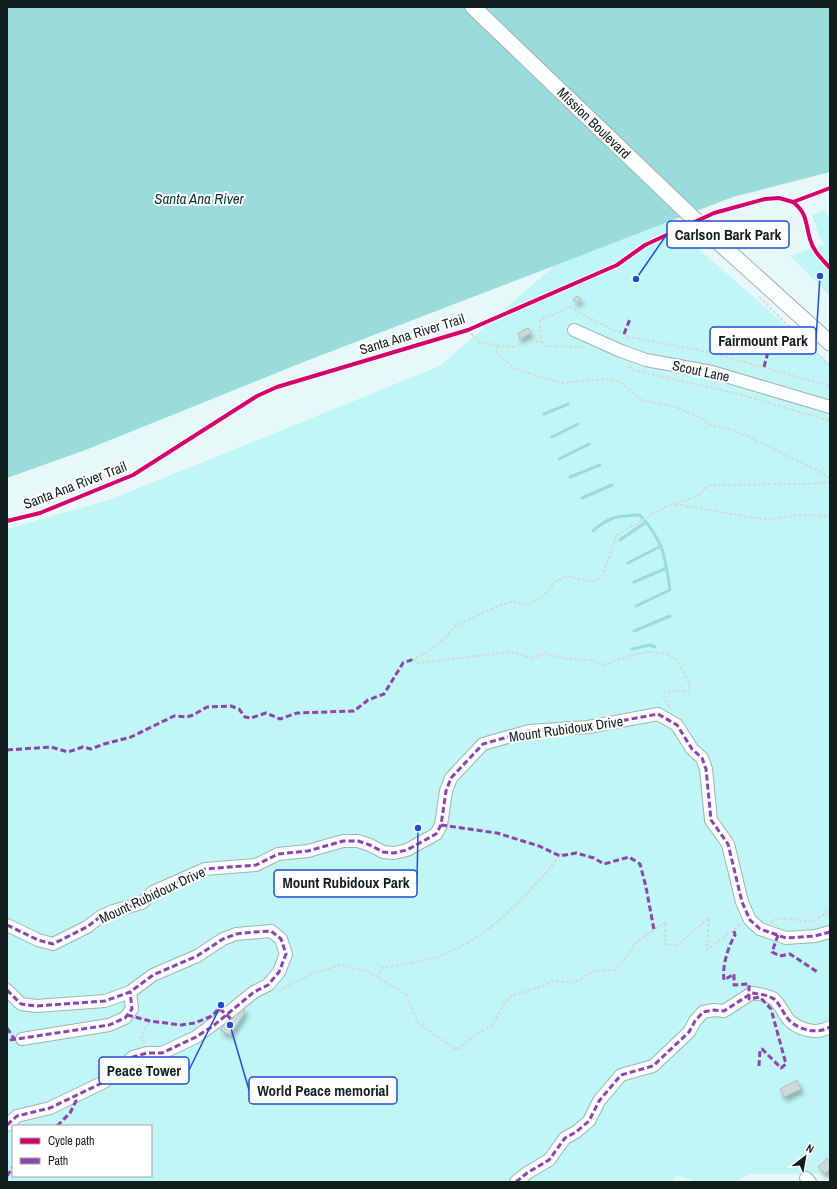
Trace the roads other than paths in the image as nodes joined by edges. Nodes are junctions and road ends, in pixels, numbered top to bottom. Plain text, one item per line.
1 (473, 7) edge
2 (574, 330) dead end
3 (830, 343) edge
4 (830, 407) edge
5 (7, 925) edge
6 (830, 932) edge
7 (7, 990) edge
8 (130, 992) junction
9 (830, 1027) edge
10 (22, 1039) dead end
11 (7, 1125) edge
12 (516, 1182) edge

1 - 3 main road, Mission Boulevard
2 - 4 street, Scout Lane
5 - 6 street, Mount Rubidoux Drive
7 - 8 street
8 - 10 street
8 - 11 street
9 - 12 street

